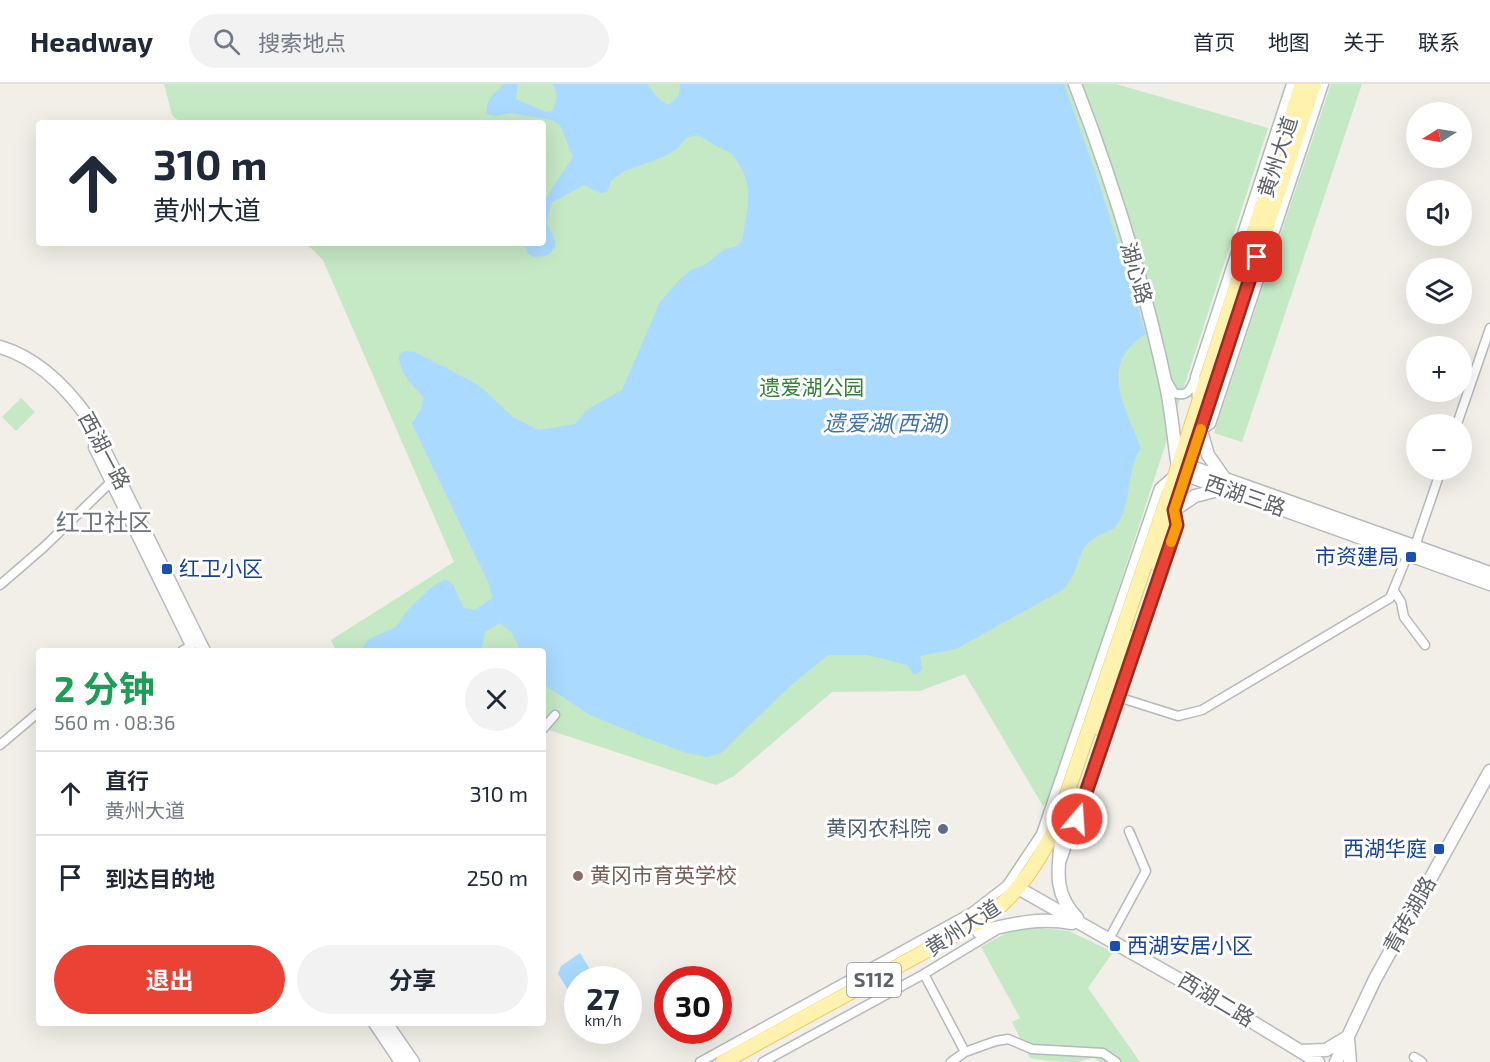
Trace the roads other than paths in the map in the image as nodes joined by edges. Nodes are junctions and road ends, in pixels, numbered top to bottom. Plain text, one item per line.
1 (1075, 84) edge
2 (1291, 84) edge
3 (1302, 84) edge
4 (1314, 84) edge
5 (1324, 84) edge
6 (1490, 328) edge
7 (0, 346) edge
8 (0, 354) edge
9 (1161, 367) junction
10 (1195, 378) junction
11 (1198, 404) junction
12 (1460, 414) edge
13 (1201, 431) junction
14 (1182, 470) junction
15 (115, 479) junction
16 (1437, 480) edge
17 (1225, 484) junction
18 (1174, 510) junction
19 (1411, 550) junction
20 (1490, 573) edge
21 (1490, 584) edge
22 (0, 585) edge
23 (1394, 591) junction
24 (1425, 645) dead end
25 (190, 648) edge
26 (202, 648) edge
27 (1118, 697) junction
28 (36, 714) edge
29 (555, 716) dead end
30 (546, 726) edge
31 (0, 746) edge
32 (1490, 771) edge
33 (1062, 831) junction
34 (1129, 831) dead end
35 (1059, 869) junction
36 (1022, 890) junction
37 (1084, 925) junction
38 (1004, 926) junction
39 (979, 932) junction
40 (1109, 939) junction
41 (924, 974) junction
42 (377, 1026) edge
43 (388, 1026) edge
44 (1348, 1037) junction
45 (965, 1052) junction
46 (1302, 1056) edge
47 (401, 1062) edge
48 (413, 1062) edge
49 (700, 1062) edge
50 (723, 1062) edge
51 (740, 1062) edge
52 (763, 1062) edge
53 (951, 1062) edge
54 (1116, 1062) edge
55 (1318, 1062) edge
56 (1336, 1062) edge
57 (1350, 1062) edge

1 - 9 main road, 湖心路
2 - 10 street
3 - 11 main road, 黄州大道 / S112
4 - 13 main road, 黄州大道 / S112
5 - 13 street
6 - 12 street
7 - 15 main road, 西湖一路
8 - 15 main road, 西湖一路
9 - 10 street
9 - 14 main road, 湖心路
10 - 11 street
11 - 14 main road, 黄州大道 / S112
13 - 14 main road, 黄州大道 / S112
13 - 17 main road
14 - 17 main road, 西湖三路
14 - 18 main road, 黄州大道 / S112
14 - 36 main road, 黄州大道 / S112
14 - 49 street
15 - 22 street
15 - 25 main road, 西湖一路
15 - 26 main road, 西湖一路
16 - 19 street
17 - 18 main road
17 - 19 main road, 西湖三路
18 - 27 street
18 - 33 main road, 黄州大道 / S112
19 - 20 main road, 西湖三路
19 - 21 main road, 西湖三路
19 - 23 street
23 - 24 street
23 - 27 street
27 - 35 street
28 - 31 street
29 - 30 street
32 - 44 main road, 青砖湖路
33 - 35 main road
33 - 36 main road, 黄州大道 / S112
34 - 40 street
35 - 37 main road
36 - 37 main road, 西湖二路
36 - 39 main road, 黄州大道 / S112
36 - 50 main road, 黄州大道 / S112
37 - 38 main road
37 - 40 main road, 西湖二路
38 - 39 main road
38 - 41 street
39 - 51 main road, 黄州大道 / S112
40 - 46 main road, 西湖二路
41 - 45 street
41 - 52 street
42 - 47 main road
43 - 48 main road
44 - 46 main road
44 - 56 main road, 青砖湖路
44 - 57 main road
45 - 53 street
45 - 54 street
46 - 55 main road, 西湖二路

